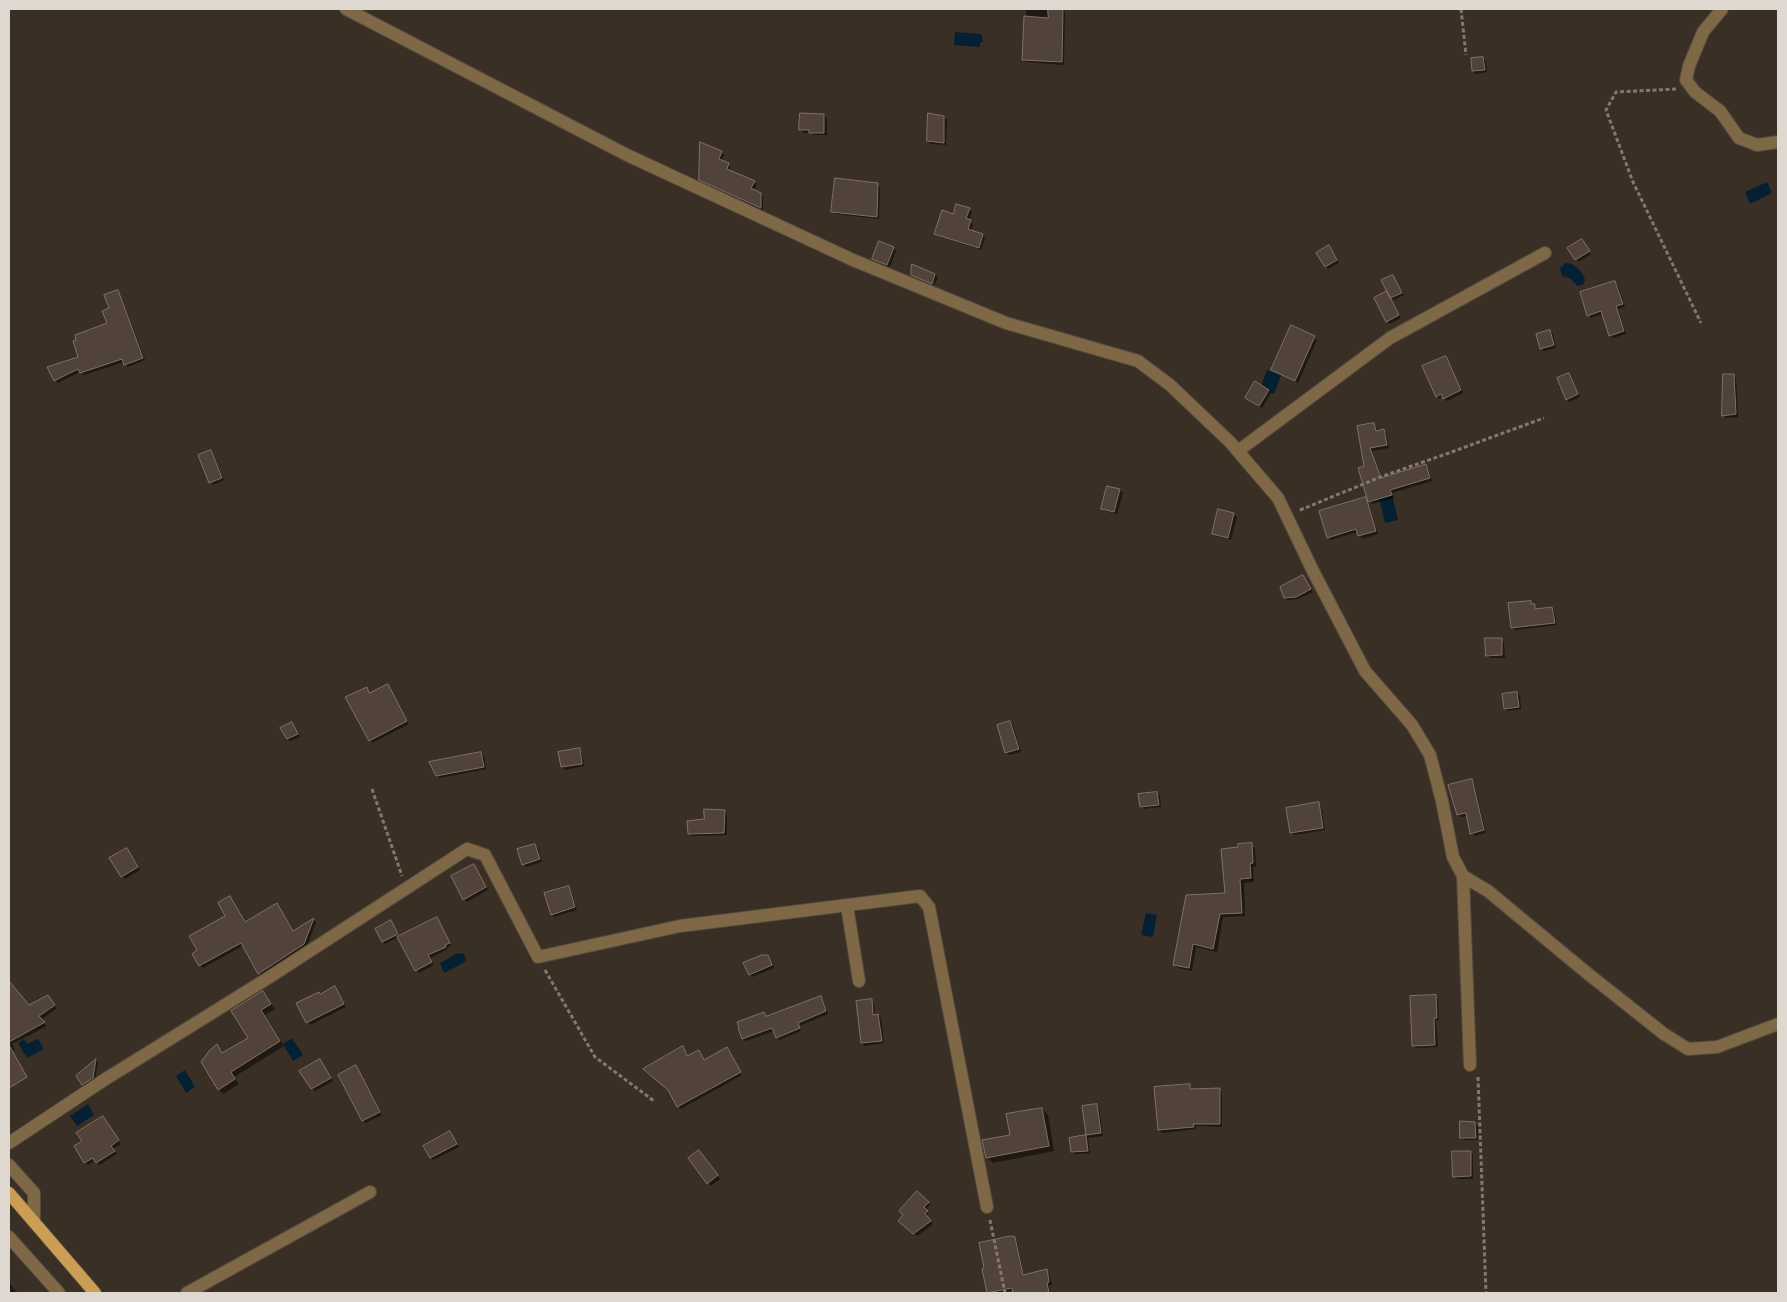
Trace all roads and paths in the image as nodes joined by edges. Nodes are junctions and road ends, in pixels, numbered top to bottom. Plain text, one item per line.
1 (346, 9) edge
2 (1461, 9) edge
3 (1722, 9) edge
4 (1466, 56) dead end
5 (1693, 88) junction
6 (1778, 142) edge
7 (1545, 253) dead end
8 (1701, 323) dead end
9 (1544, 418) dead end
10 (1238, 451) junction
11 (1286, 516) junction
12 (372, 789) dead end
13 (1463, 876) junction
14 (406, 888) junction
15 (847, 906) junction
16 (538, 957) junction
17 (859, 981) dead end
18 (1778, 1024) edge
19 (1470, 1065) joint
20 (654, 1101) dead end
21 (9, 1142) edge
22 (9, 1164) edge
23 (370, 1192) dead end
24 (9, 1193) edge
25 (987, 1207) joint
26 (34, 1222) junction
27 (9, 1237) edge
28 (59, 1293) edge
29 (96, 1293) edge
30 (187, 1293) edge
31 (1005, 1293) edge
32 (1486, 1293) edge

1 - 10 street
2 - 4 path
3 - 5 street
5 - 6 street
5 - 8 path
7 - 10 street
9 - 11 path
10 - 11 street
11 - 13 street
12 - 14 path
13 - 18 street
13 - 19 street
14 - 16 street
14 - 21 street
15 - 16 street
15 - 17 street
15 - 25 street
16 - 20 path
19 - 32 path
22 - 26 street
23 - 30 street
24 - 26 main road
25 - 31 path
26 - 29 main road
27 - 28 street

